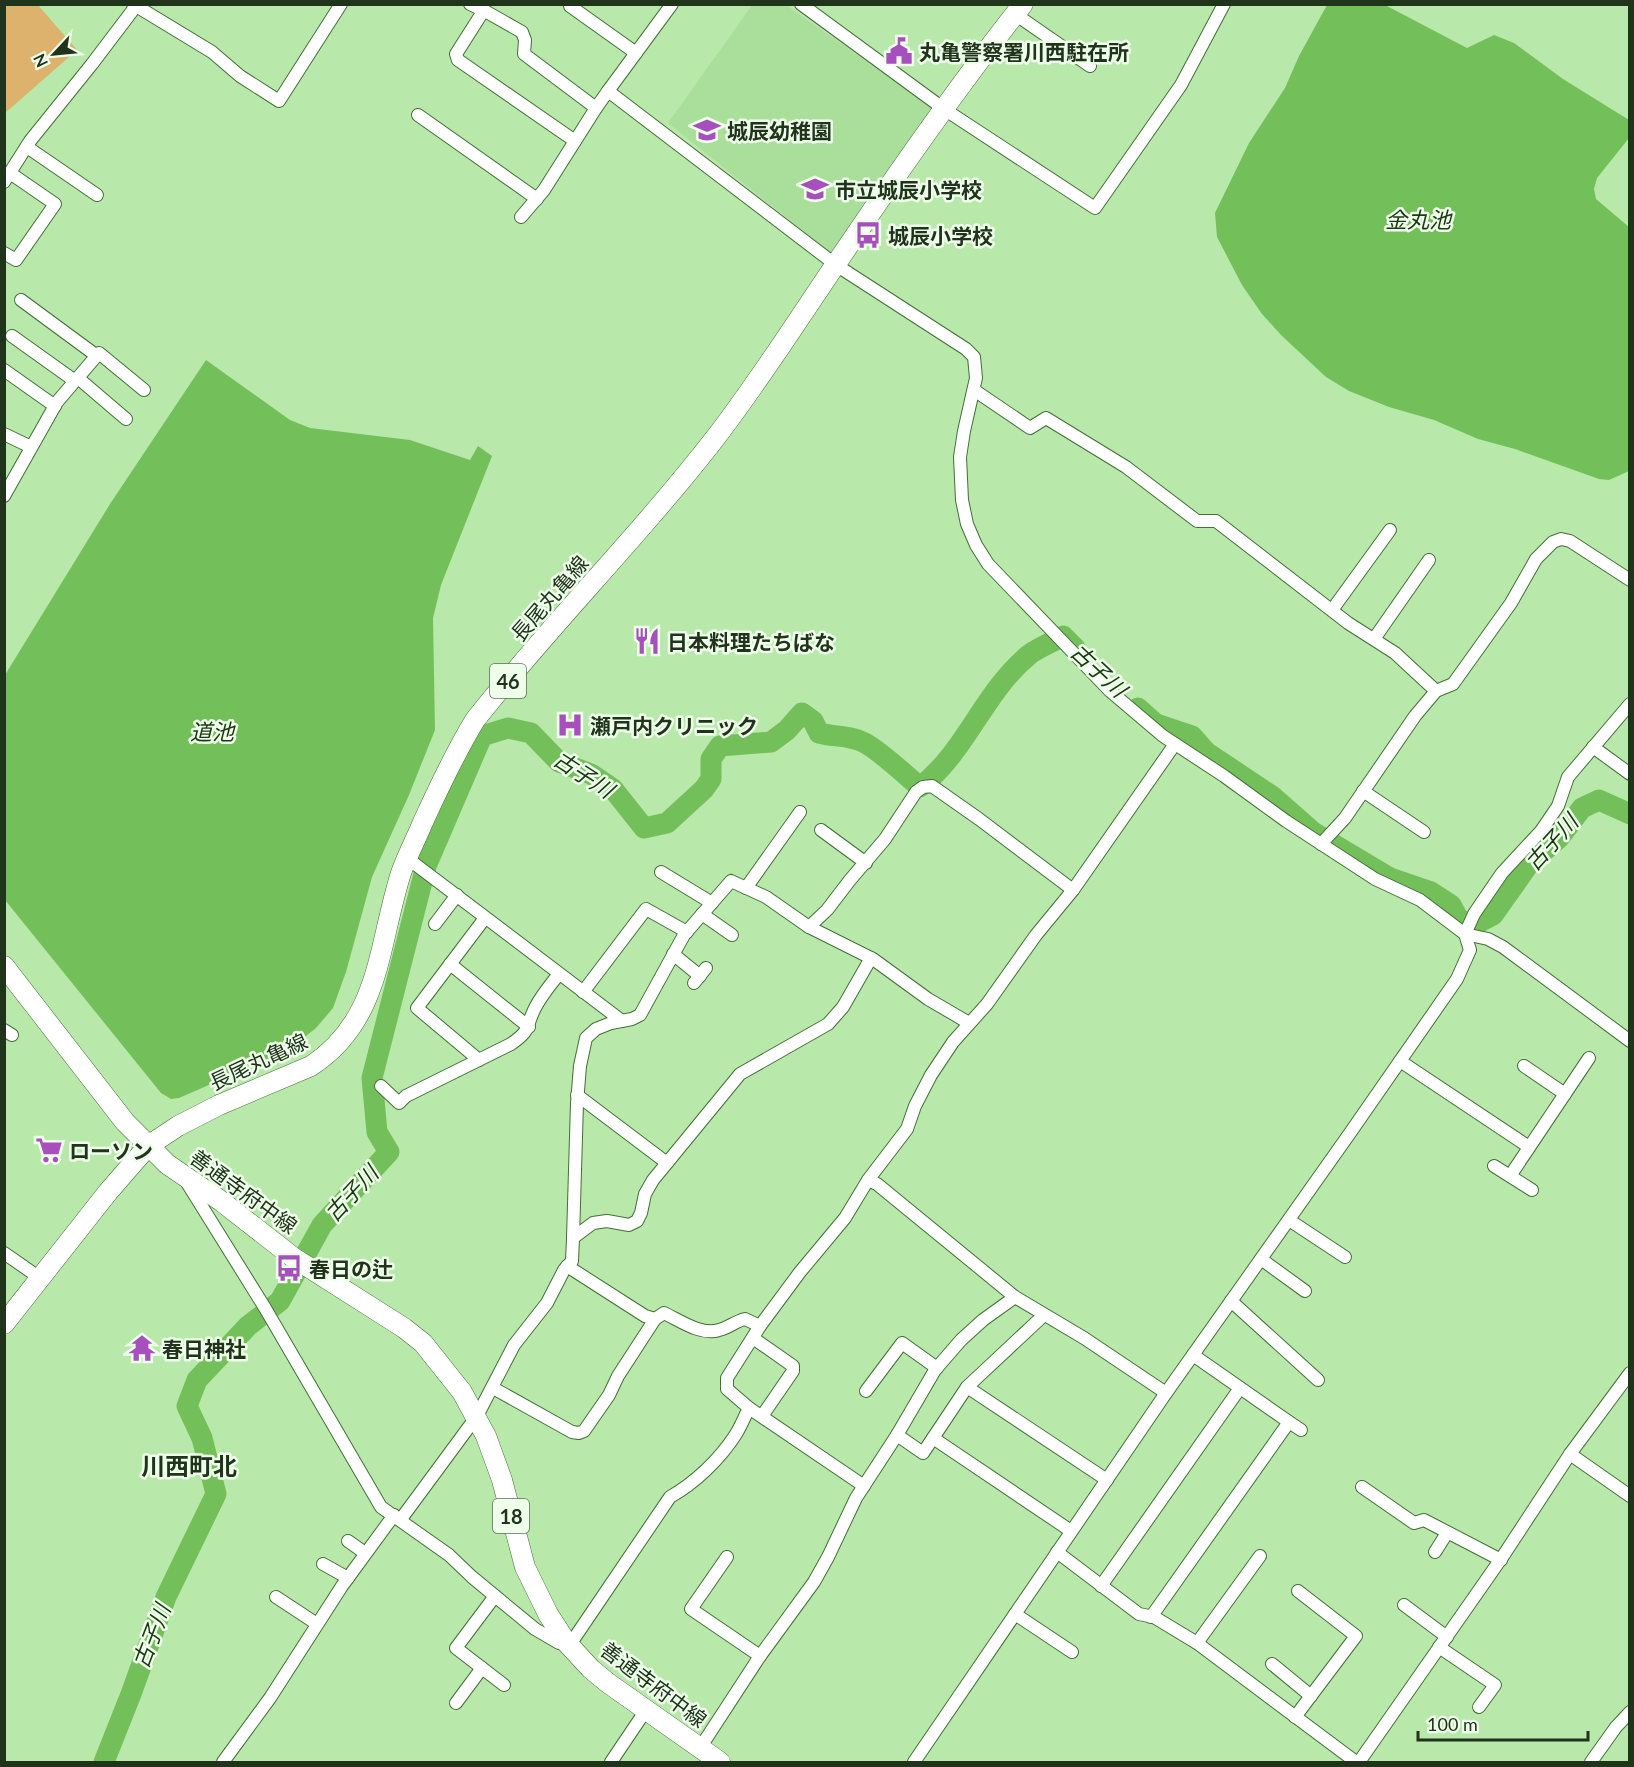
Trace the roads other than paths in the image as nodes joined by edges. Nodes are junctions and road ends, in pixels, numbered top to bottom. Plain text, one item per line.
1 (341, 4) edge
2 (470, 4) edge
3 (672, 4) edge
4 (134, 5) edge
5 (570, 6) edge
6 (805, 6) edge
7 (1218, 7) edge
8 (585, 9) edge
9 (1019, 9) edge
10 (484, 10) junction
11 (636, 53) junction
12 (1090, 66) dead end
13 (608, 91) junction
14 (596, 108) junction
15 (944, 109) junction
16 (418, 116) dead end
17 (575, 141) junction
18 (27, 147) junction
19 (7, 178) edge
20 (97, 195) dead end
21 (537, 199) junction
22 (521, 217) dead end
23 (4, 253) edge
24 (836, 265) junction
25 (21, 300) dead end
26 (12, 336) dead end
27 (97, 356) junction
28 (4, 370) edge
29 (76, 380) junction
30 (144, 390) dead end
31 (974, 390) junction
32 (55, 406) junction
33 (126, 419) dead end
34 (4, 434) edge
35 (31, 447) junction
36 (4, 496) edge
37 (1390, 530) dead end
38 (1429, 560) dead end
39 (1629, 580) edge
40 (1332, 610) junction
41 (1374, 639) junction
42 (1436, 691) junction
43 (1629, 704) edge
44 (1175, 744) junction
45 (1593, 747) junction
46 (1629, 774) edge
47 (1364, 791) junction
48 (801, 812) dead end
49 (821, 830) dead end
50 (1424, 832) dead end
51 (1321, 844) junction
52 (410, 861) junction
53 (866, 863) junction
54 (661, 872) dead end
55 (746, 888) junction
56 (1073, 890) junction
57 (456, 895) junction
58 (712, 903) junction
59 (702, 914) junction
60 (485, 918) junction
61 (435, 924) dead end
62 (809, 927) junction
63 (1466, 931) junction
64 (687, 932) junction
65 (732, 935) dead end
66 (672, 954) junction
67 (871, 958) junction
68 (450, 964) junction
69 (4, 966) edge
70 (559, 974) junction
71 (700, 976) dead end
72 (583, 992) junction
73 (622, 1021) junction
74 (969, 1023) junction
75 (529, 1027) junction
76 (1629, 1041) edge
77 (1589, 1058) dead end
78 (479, 1060) junction
79 (1400, 1061) junction
80 (1524, 1066) dead end
81 (381, 1086) dead end
82 (1565, 1094) junction
83 (577, 1095) junction
84 (148, 1146) junction
85 (1529, 1147) junction
86 (667, 1163) junction
87 (1494, 1166) dead end
88 (182, 1175) junction
89 (1510, 1176) junction
90 (868, 1180) junction
91 (1532, 1190) dead end
92 (1289, 1220) junction
93 (573, 1238) junction
94 (4, 1252) edge
95 (1345, 1257) dead end
96 (1261, 1259) junction
97 (567, 1266) junction
98 (40, 1278) junction
99 (1305, 1291) dead end
100 (1016, 1297) junction
101 (1231, 1301) junction
102 (1044, 1315) junction
103 (655, 1319) junction
104 (4, 1324) edge
105 (760, 1326) junction
106 (753, 1338) junction
107 (1192, 1355) junction
108 (937, 1368) junction
109 (1629, 1373) edge
110 (1318, 1380) dead end
111 (967, 1387) junction
112 (493, 1388) junction
113 (1240, 1388) junction
114 (866, 1391) dead end
115 (1166, 1393) junction
116 (749, 1408) junction
117 (477, 1416) junction
118 (762, 1416) junction
119 (1289, 1422) junction
120 (1300, 1430) dead end
121 (897, 1435) junction
122 (933, 1438) junction
123 (1570, 1454) junction
124 (1107, 1480) junction
125 (864, 1486) junction
126 (1362, 1487) dead end
127 (1629, 1496) edge
128 (397, 1517) junction
129 (1071, 1531) junction
130 (1447, 1533) junction
131 (348, 1541) dead end
132 (1057, 1552) junction
133 (1435, 1552) dead end
134 (365, 1553) junction
135 (1260, 1556) dead end
136 (728, 1557) dead end
137 (1501, 1560) junction
138 (323, 1564) dead end
139 (348, 1578) junction
140 (1101, 1586) junction
141 (1298, 1591) dead end
142 (495, 1596) junction
143 (276, 1597) dead end
144 (1404, 1605) dead end
145 (1015, 1614) junction
146 (1151, 1617) junction
147 (317, 1624) junction
148 (1443, 1642) junction
149 (567, 1644) junction
150 (1197, 1644) junction
151 (1072, 1652) dead end
152 (760, 1656) junction
153 (1272, 1664) dead end
154 (482, 1668) junction
155 (504, 1685) dead end
156 (1311, 1696) junction
157 (456, 1703) dead end
158 (1479, 1707) dead end
159 (646, 1710) junction
160 (1629, 1712) edge
161 (1295, 1717) junction
162 (700, 1748) junction
163 (1362, 1761) edge
164 (223, 1762) edge
165 (611, 1762) edge
166 (720, 1762) edge
167 (914, 1762) edge
168 (1592, 1762) edge

1 - 4 street
2 - 10 street
3 - 11 street
4 - 18 street
5 - 8 street
6 - 15 street
7 - 15 street
8 - 11 street
9 - 12 street
9 - 15 main road, 長尾丸亀線 / 46
10 - 14 street
10 - 17 street
11 - 13 street
13 - 14 street
13 - 24 street
14 - 17 street
15 - 24 main road, 長尾丸亀線 / 46
16 - 21 street
17 - 21 street
18 - 19 street
18 - 20 street
19 - 23 street
21 - 22 street
24 - 31 street
24 - 52 main road, 長尾丸亀線 / 46
25 - 27 street
26 - 29 street
27 - 29 street
27 - 30 street
28 - 32 street
29 - 32 street
29 - 33 street
31 - 40 street
31 - 44 street
32 - 35 street
34 - 35 street
35 - 36 street
37 - 40 street
38 - 41 street
39 - 42 street
40 - 41 street
41 - 42 street
42 - 47 street
43 - 45 street
44 - 51 street
44 - 56 street
45 - 46 street
45 - 63 street
47 - 50 street
47 - 51 street
48 - 55 street
49 - 53 street
51 - 63 street
52 - 57 street
52 - 84 main road, 長尾丸亀線 / 46
53 - 56 street
53 - 62 street
54 - 58 street
55 - 58 street
55 - 62 street
56 - 74 street
57 - 60 street
57 - 61 street
58 - 59 street
59 - 64 street
59 - 65 street
60 - 68 street
60 - 70 street
62 - 67 street
63 - 76 street
63 - 79 street
64 - 66 street
64 - 72 street
66 - 71 street
66 - 73 street
67 - 74 street
67 - 86 street
68 - 75 street
68 - 78 street
69 - 84 main road, 善通寺府中線 / 18
70 - 72 street
70 - 75 street
72 - 73 street
73 - 83 street
74 - 90 street
75 - 78 street
77 - 82 street
78 - 81 street
79 - 85 street
79 - 92 street
80 - 82 street
82 - 85 street
83 - 86 street
83 - 93 street
84 - 88 main road, 善通寺府中線 / 18
84 - 98 main road, 長尾丸亀線 / 46
85 - 89 street
86 - 93 street
87 - 89 street
88 - 117 main road, 善通寺府中線 / 18
88 - 128 street
89 - 91 street
90 - 100 street
90 - 105 street
92 - 95 street
92 - 96 street
93 - 97 street
94 - 98 street
96 - 99 street
96 - 101 street
97 - 103 street
97 - 112 street
98 - 104 main road, 長尾丸亀線 / 46
100 - 102 street
100 - 108 street
101 - 107 street
101 - 110 street
102 - 111 street
102 - 115 street
103 - 105 street
103 - 112 street
105 - 106 street
106 - 116 street
106 - 118 street
107 - 113 street
107 - 115 street
108 - 114 street
108 - 121 street
109 - 123 street
111 - 122 street
111 - 124 street
112 - 117 street
113 - 119 street
113 - 140 street
115 - 124 street
116 - 118 street
116 - 149 street
117 - 128 street
117 - 149 main road, 善通寺府中線 / 18
118 - 125 street
119 - 120 street
119 - 146 street
121 - 122 street
121 - 125 street
122 - 129 street
123 - 127 street
123 - 137 street
124 - 129 street
125 - 152 street
126 - 130 street
128 - 134 street
128 - 142 street
129 - 132 street
130 - 133 street
130 - 137 street
131 - 134 street
132 - 140 street
132 - 145 street
134 - 139 street
135 - 150 street
136 - 152 street
137 - 148 street
138 - 139 street
139 - 147 street
140 - 146 street
141 - 156 street
142 - 149 street
142 - 154 street
143 - 147 street
144 - 148 street
145 - 151 street
145 - 167 street
146 - 150 street
147 - 164 street
148 - 158 street
148 - 163 street
149 - 159 main road, 善通寺府中線 / 18
150 - 161 street
152 - 162 street
153 - 156 street
154 - 155 street
154 - 157 street
156 - 161 street
159 - 162 main road, 善通寺府中線 / 18
159 - 165 street
160 - 168 street
161 - 163 street
162 - 166 main road, 善通寺府中線 / 18

